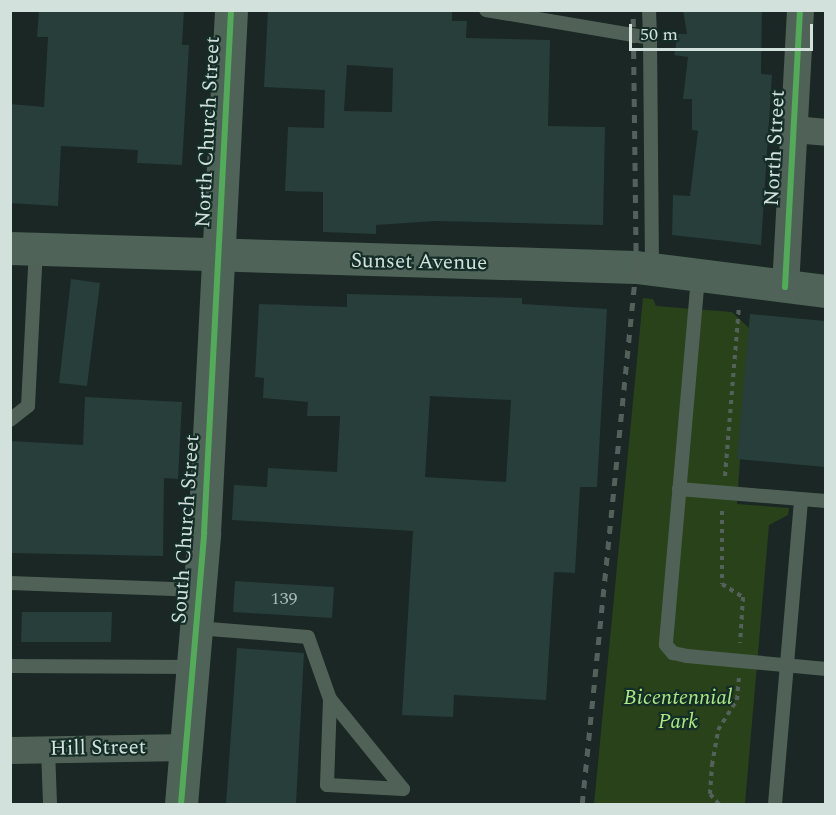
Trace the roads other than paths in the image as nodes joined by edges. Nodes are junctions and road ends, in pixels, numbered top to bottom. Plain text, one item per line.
1 (231, 10) edge
2 (486, 10) edge
3 (649, 10) edge
4 (800, 10) edge
5 (650, 38) junction
6 (792, 129) junction
7 (825, 132) edge
8 (23, 248) edge
9 (218, 256) junction
10 (652, 269) junction
11 (698, 276) junction
12 (785, 287) junction
13 (825, 291) edge
14 (10, 420) edge
15 (679, 489) junction
16 (801, 499) junction
17 (825, 501) edge
18 (10, 583) edge
19 (200, 590) junction
20 (196, 628) junction
21 (10, 666) edge
22 (788, 666) junction
23 (193, 667) junction
24 (825, 669) edge
25 (330, 699) junction
26 (186, 747) junction
27 (48, 749) junction
28 (10, 750) edge
29 (50, 804) edge
30 (181, 804) edge
31 (775, 804) edge

1 - 9 street, North Church Street
2 - 5 lane
3 - 5 lane
4 - 6 street, North Street
5 - 10 lane
6 - 7 street
6 - 12 street, North Street
8 - 9 street, Sunset Avenue
8 - 14 lane
9 - 10 street, Sunset Avenue
9 - 19 street, South Church Street
10 - 11 street, Sunset Avenue
11 - 12 street, Sunset Avenue
11 - 15 lane
12 - 13 street, Sunset Avenue
15 - 16 lane
15 - 22 lane
16 - 17 lane
16 - 22 lane
18 - 19 lane
19 - 20 street, South Church Street
20 - 23 street, South Church Street
20 - 25 lane
21 - 23 lane
22 - 24 lane
22 - 31 lane
23 - 26 street, South Church Street
25 - 25 lane
26 - 27 street, Hill Street
26 - 30 street, South Church Street
27 - 28 street, Hill Street
27 - 29 lane

